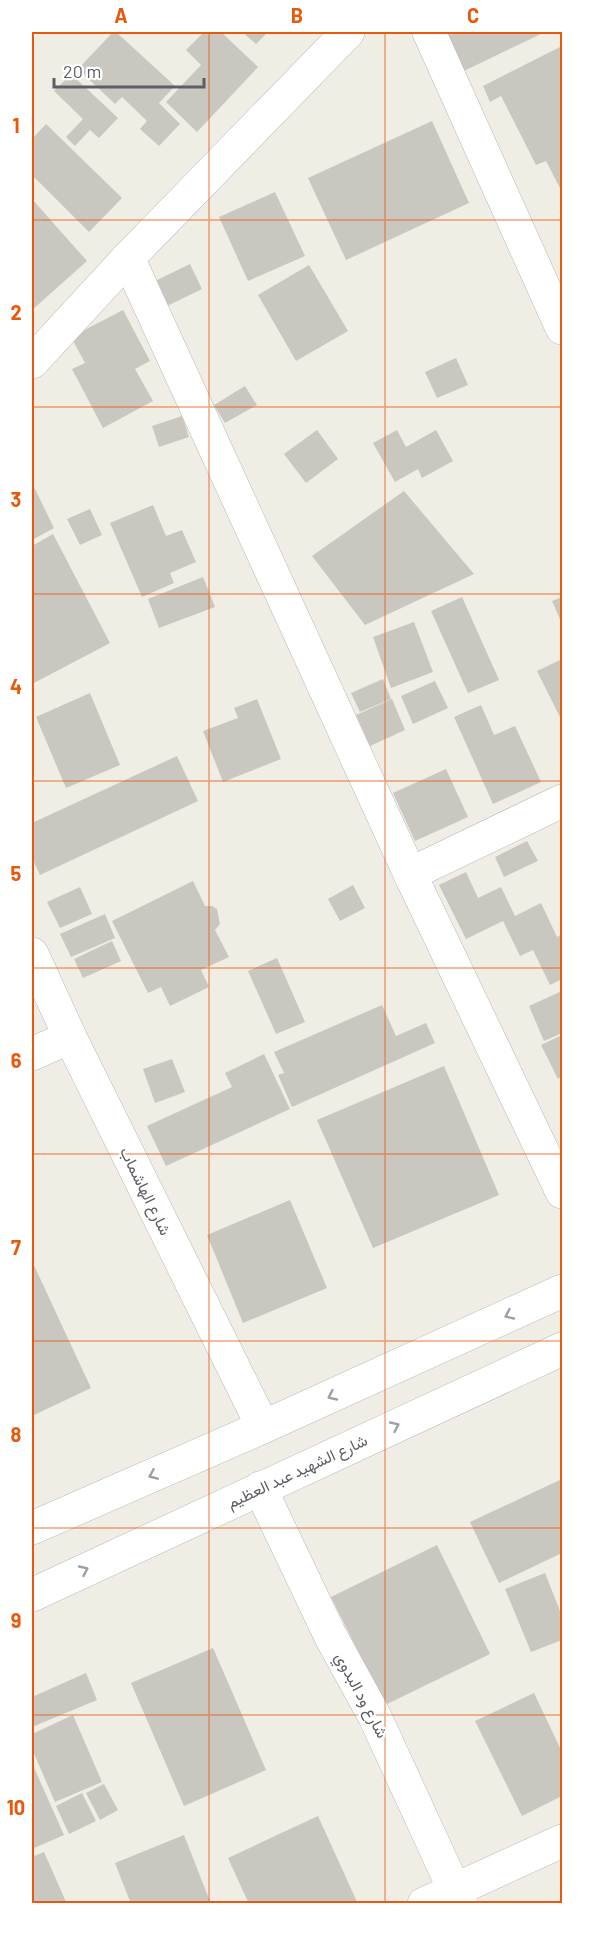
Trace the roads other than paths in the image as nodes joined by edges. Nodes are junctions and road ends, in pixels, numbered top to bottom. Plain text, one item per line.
1 (348, 32) edge
2 (429, 32) edge
3 (128, 258) junction
4 (562, 328) edge
5 (32, 362) edge
6 (562, 801) edge
7 (410, 874) junction
8 (32, 954) edge
9 (70, 1037) junction
10 (32, 1054) edge
11 (562, 1192) edge
12 (562, 1291) edge
13 (562, 1349) edge
14 (263, 1427) junction
15 (260, 1488) junction
16 (32, 1527) edge
17 (32, 1595) edge
18 (562, 1841) edge
19 (458, 1897) edge
20 (424, 1904) edge

1 - 3 street
2 - 4 street
3 - 5 street
3 - 7 street
6 - 7 street
7 - 11 street
8 - 9 street, شارع الهاشماب
9 - 10 street
9 - 14 street, شارع الهاشماب
12 -> 14 street
15 -> 13 street, شارع الشهيد عبد العظيم
14 -> 16 street
17 -> 15 street, شارع الشهيد عبد العظيم
15 - 19 street, شارع ود البدوي
18 - 19 street
19 - 20 street

